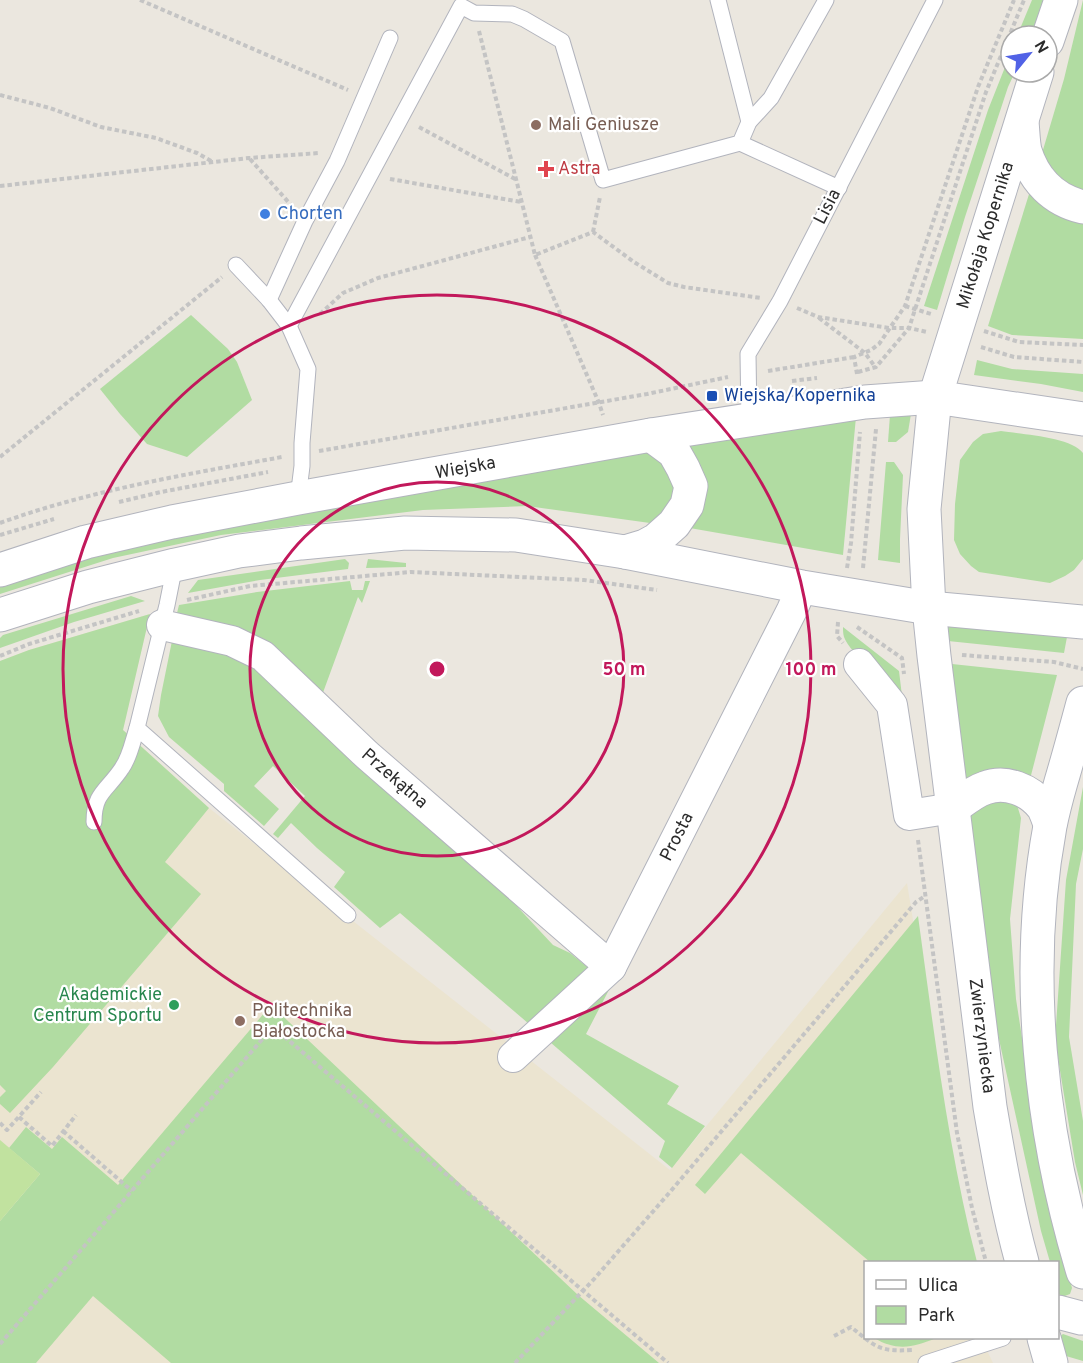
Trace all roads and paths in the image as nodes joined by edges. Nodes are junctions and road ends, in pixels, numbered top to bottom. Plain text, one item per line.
1 (140, 0) edge
2 (718, 0) edge
3 (826, 0) edge
4 (935, 0) edge
5 (1014, 0) edge
6 (1024, 0) edge
7 (1061, 0) edge
8 (465, 6) edge
9 (1053, 24) edge
10 (390, 38) dead end
11 (1033, 84) edge
12 (0, 94) edge
13 (365, 98) junction
14 (1022, 117) junction
15 (402, 118) junction
16 (749, 122) junction
17 (740, 143) junction
18 (249, 158) junction
19 (337, 161) junction
20 (213, 162) junction
21 (371, 176) junction
22 (516, 179) junction
23 (603, 180) junction
24 (0, 186) edge
25 (839, 188) junction
26 (521, 202) junction
27 (1083, 207) edge
28 (305, 221) junction
29 (593, 232) junction
30 (530, 237) junction
31 (535, 255) junction
32 (236, 266) joint
33 (268, 300) junction
34 (780, 301) junction
35 (905, 306) junction
36 (915, 309) junction
37 (818, 317) junction
38 (289, 327) junction
39 (889, 328) junction
40 (909, 328) junction
41 (956, 331) junction
42 (296, 343) junction
43 (1083, 345) edge
44 (865, 353) junction
45 (854, 357) junction
46 (1083, 362) edge
47 (876, 367) junction
48 (748, 374) junction
49 (824, 377) dead end
50 (805, 379) dead end
51 (862, 387) junction
52 (935, 397) junction
53 (599, 403) junction
54 (603, 416) dead end
55 (1083, 419) edge
56 (749, 420) junction
57 (651, 435) junction
58 (302, 454) junction
59 (0, 457) edge
60 (298, 498) junction
61 (0, 523) edge
62 (625, 552) junction
63 (175, 565) junction
64 (0, 570) edge
65 (802, 587) junction
66 (665, 591) dead end
67 (929, 608) junction
68 (846, 609) junction
69 (0, 615) edge
70 (165, 615) junction
71 (1083, 622) edge
72 (0, 656) edge
73 (934, 656) junction
74 (902, 658) dead end
75 (859, 664) joint
76 (1083, 669) edge
77 (1083, 703) edge
78 (137, 728) junction
79 (953, 808) junction
80 (94, 822) dead end
81 (1050, 824) junction
82 (917, 836) dead end
83 (925, 896) junction
84 (348, 915) dead end
85 (610, 967) junction
86 (513, 1057) dead end
87 (41, 1092) dead end
88 (76, 1115) dead end
89 (19, 1117) junction
90 (0, 1123) edge
91 (63, 1131) junction
92 (132, 1191) junction
93 (985, 1261) edge
94 (1021, 1261) edge
95 (1083, 1272) edge
96 (583, 1291) junction
97 (1059, 1313) edge
98 (1083, 1318) edge
99 (834, 1336) dead end
100 (864, 1337) edge
101 (867, 1339) edge
102 (1000, 1339) edge
103 (1044, 1339) edge
104 (0, 1344) edge
105 (912, 1350) dead end
106 (515, 1363) edge
107 (668, 1363) edge
108 (926, 1363) edge
109 (1051, 1363) edge

1 - 13 path
2 - 16 lane
3 - 16 lane
4 - 25 lane, Lisia
5 - 35 path
6 - 36 path
7 - 9 main road
8 - 15 lane
8 - 22 path
8 - 23 lane
10 - 13 lane
11 - 14 main road, Mikołaja Kopernika
12 - 20 path
13 - 19 lane
14 - 27 main road
14 - 41 main road, Mikołaja Kopernika
15 - 21 lane
15 - 22 path
16 - 17 lane
17 - 23 lane
17 - 25 lane
18 - 19 path
18 - 20 path
18 - 28 path
19 - 28 lane
20 - 24 path
21 - 26 path
21 - 38 lane
22 - 26 path
23 - 29 path
25 - 34 lane, Lisia
26 - 30 path
28 - 33 lane
29 - 31 path
29 - 34 path
30 - 31 path
30 - 42 path
31 - 53 path
32 - 33 lane
32 - 59 path
33 - 38 lane
34 - 37 path
34 - 48 lane, Lisia
35 - 36 path
35 - 39 path
36 - 40 path
36 - 41 path
37 - 39 path
37 - 44 path
38 - 42 lane
39 - 40 path
39 - 44 path
40 - 41 path
40 - 47 path
41 - 43 path
41 - 46 path
41 - 52 main road, Mikołaja Kopernika
42 - 58 lane
44 - 45 path
44 - 47 path
45 - 48 path
45 - 51 path
47 - 51 path
47 - 51 path
48 - 53 path
48 - 56 lane, Lisia
49 - 50 path
51 - 52 main road, Wiejska
51 - 56 main road, Wiejska
51 - 68 path
51 - 68 path
52 - 55 main road, Wiejska
52 - 67 main road, Mikołaja Kopernika
53 - 54 path
53 - 58 path
56 - 57 main road, Wiejska
57 - 60 main road, Wiejska
57 - 62 main road
58 - 60 lane
58 - 61 path
60 - 64 main road, Wiejska
62 - 63 main road
62 - 65 main road
63 - 69 main road
63 - 70 lane
65 - 68 main road
65 - 85 street, Prosta
66 - 70 path
67 - 68 main road
67 - 71 main road
67 - 73 main road, Zwierzyniecka
68 - 75 path
70 - 72 path
70 - 78 lane
70 - 85 street, Przekątna
73 - 74 path
73 - 76 path
73 - 79 main road, Zwierzyniecka
75 - 79 street
77 - 81 main road
78 - 80 lane
78 - 84 lane
79 - 81 main road
79 - 94 main road, Zwierzyniecka
81 - 95 main road
82 - 83 path
83 - 93 path
83 - 96 path
85 - 86 street, Prosta
87 - 89 path
88 - 91 path
89 - 90 path
89 - 91 path
91 - 92 path
92 - 96 path
92 - 104 path
96 - 106 path
96 - 107 path
97 - 98 main road
99 - 100 path
101 - 105 path
102 - 108 lane
103 - 109 main road

